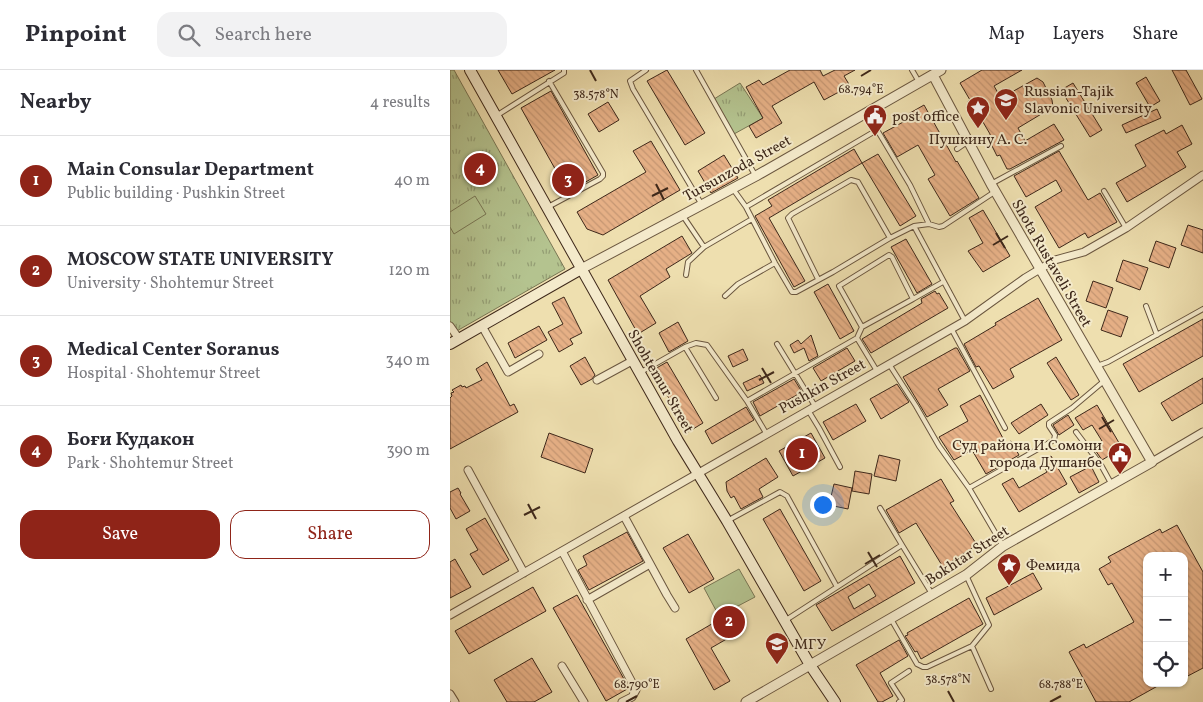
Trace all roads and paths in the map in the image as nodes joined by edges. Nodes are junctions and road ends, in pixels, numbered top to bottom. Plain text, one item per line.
1 (470, 70) edge
2 (564, 70) edge
3 (646, 70) edge
4 (696, 70) edge
5 (912, 70) edge
6 (937, 72) edge
7 (549, 81) junction
8 (919, 82) junction
9 (867, 113) junction
10 (496, 116) junction
11 (877, 130) junction
12 (968, 142) junction
13 (1061, 146) dead end
14 (957, 149) dead end
15 (756, 176) junction
16 (1202, 178) edge
17 (993, 188) junction
18 (732, 189) junction
19 (1104, 191) dead end
20 (702, 205) junction
21 (746, 207) junction
22 (548, 208) junction
23 (682, 215) junction
24 (752, 219) junction
25 (929, 224) junction
26 (914, 226) junction
27 (1126, 228) junction
28 (890, 238) junction
29 (704, 247) junction
30 (775, 263) junction
31 (583, 268) junction
32 (1040, 269) junction
33 (686, 275) dead end
34 (818, 279) junction
35 (944, 282) junction
36 (725, 296) dead end
37 (912, 299) junction
38 (1146, 306) dead end
39 (1203, 309) edge
40 (965, 321) junction
41 (450, 326) edge
42 (482, 326) junction
43 (862, 327) junction
44 (951, 328) junction
45 (1156, 335) junction
46 (857, 338) junction
47 (454, 342) edge
48 (777, 344) dead end
49 (685, 347) junction
50 (538, 354) dead end
51 (632, 361) junction
52 (889, 364) junction
53 (1096, 366) junction
54 (877, 371) junction
55 (640, 373) junction
56 (796, 373) junction
57 (597, 380) dead end
58 (1104, 381) junction
59 (716, 398) dead end
60 (747, 401) junction
61 (815, 406) junction
62 (808, 410) junction
63 (1005, 428) dead end
64 (1076, 432) dead end
65 (1203, 432) edge
66 (766, 434) junction
67 (1152, 462) junction
68 (840, 467) dead end
69 (468, 470) dead end
70 (698, 473) junction
71 (1112, 485) junction
72 (969, 488) junction
73 (880, 508) dead end
74 (624, 516) junction
75 (727, 521) junction
76 (902, 544) junction
77 (1004, 546) junction
78 (562, 551) junction
79 (650, 564) junction
80 (524, 573) junction
81 (966, 575) junction
82 (836, 587) junction
83 (932, 594) junction
84 (587, 600) junction
85 (676, 608) dead end
86 (450, 616) edge
87 (891, 618) junction
88 (784, 621) junction
89 (972, 646) junction
90 (810, 665) junction
91 (562, 666) dead end
92 (909, 671) dead end
93 (991, 689) dead end
94 (450, 694) edge
95 (902, 701) edge
96 (455, 702) edge
97 (584, 702) edge
98 (622, 702) edge
99 (746, 702) edge
100 (835, 702) edge

1 - 10 main road, Shohtemur Street
2 - 7 lane
3 - 20 lane
4 - 15 lane
5 - 8 lane
6 - 8 street, Tursunzoda Street
6 - 12 street, Shota Rustaveli Street
7 - 10 lane
7 - 22 lane
8 - 9 street, Tursunzoda Street
9 - 11 lane
9 - 15 street, Tursunzoda Street
10 - 22 main road, Shohtemur Street
11 - 21 lane
11 - 25 lane
12 - 14 lane
12 - 17 street, Shota Rustaveli Street
13 - 17 lane
15 - 18 street, Tursunzoda Street
16 - 27 street, Pushkin Street
17 - 25 lane
17 - 32 street, Shota Rustaveli Street
18 - 20 street, Tursunzoda Street
18 - 21 lane
19 - 27 lane
20 - 23 street, Tursunzoda Street
21 - 24 lane
22 - 31 main road, Shohtemur Street
23 - 29 lane
23 - 31 street, Tursunzoda Street
24 - 29 lane
24 - 30 lane
25 - 26 lane
26 - 28 lane
26 - 35 lane
27 - 32 street, Pushkin Street
28 - 34 lane
28 - 34 lane
29 - 33 lane
30 - 34 lane
30 - 36 lane
31 - 42 main road, Tursunzoda Street
31 - 51 main road, Shohtemur Street
32 - 40 street, Pushkin Street
32 - 53 street, Shota Rustaveli Street
35 - 37 lane
35 - 40 lane
37 - 43 lane
37 - 43 lane
38 - 45 lane
39 - 45 lane
40 - 44 street, Pushkin Street
41 - 47 street
42 - 47 main road, Tursunzoda Street
42 - 50 street
43 - 46 lane
44 - 52 street, Pushkin Street
44 - 63 lane
45 - 53 lane
46 - 54 lane
46 - 56 lane
48 - 56 lane
49 - 55 lane
49 - 59 lane
49 - 60 lane
51 - 55 main road, Shohtemur Street
51 - 57 street
52 - 54 street, Pushkin Street
52 - 72 lane
53 - 58 street, Shota Rustaveli Street
54 - 61 street, Pushkin Street
55 - 70 main road, Shohtemur Street
56 - 60 lane
56 - 61 lane
58 - 67 street, Shota Rustaveli Street
58 - 72 lane
60 - 66 lane
61 - 62 street, Pushkin Street
62 - 66 street, Pushkin Street
62 - 68 lane
64 - 71 lane
65 - 67 street, Bokhtar Street
66 - 70 street, Pushkin Street
67 - 71 street, Bokhtar Street
69 - 80 street
70 - 74 street, Pushkin Street
70 - 75 main road, Shohtemur Street
71 - 77 street, Bokhtar Street
72 - 77 lane
73 - 76 lane
74 - 78 street, Pushkin Street
74 - 79 street
75 - 82 lane
75 - 88 main road, Shohtemur Street
76 - 82 lane
76 - 83 lane
77 - 81 street, Bokhtar Street
78 - 80 street, Pushkin Street
78 - 84 street
79 - 84 street
79 - 85 street
80 - 86 street, Pushkin Street
81 - 83 street, Bokhtar Street
81 - 89 lane
82 - 88 lane
83 - 87 street, Bokhtar Street
84 - 98 street
87 - 89 lane
87 - 90 street, Bokhtar Street
88 - 90 main road, Shohtemur Street
89 - 93 lane
90 - 99 street, Bokhtar Street
90 - 100 main road, Shohtemur Street
91 - 97 street
92 - 95 lane
94 - 96 street

